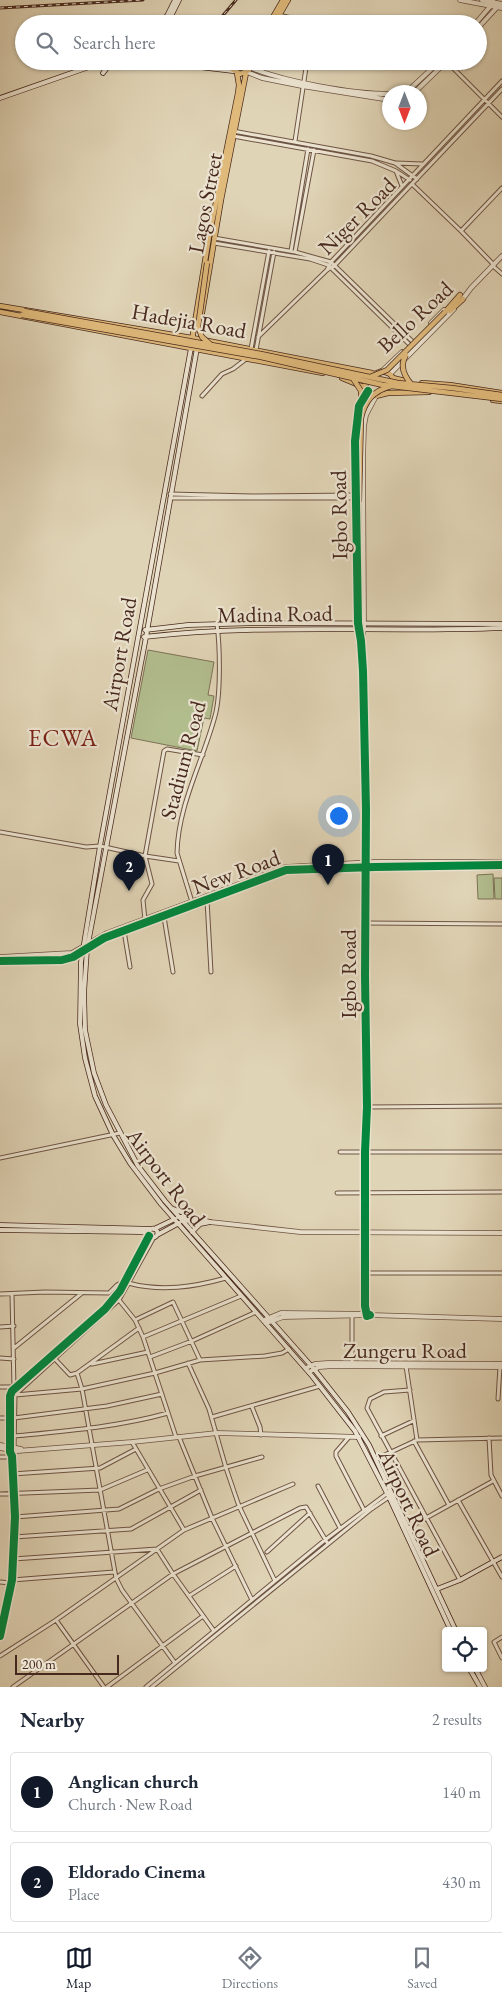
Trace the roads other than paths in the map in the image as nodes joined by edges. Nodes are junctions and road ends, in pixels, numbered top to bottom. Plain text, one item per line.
1 (175, 0) edge
2 (179, 0) edge
3 (282, 0) edge
4 (288, 0) edge
5 (460, 0) edge
6 (483, 2) edge
7 (492, 4) junction
8 (501, 6) edge
9 (485, 13) joint
10 (168, 15) edge
11 (172, 15) edge
12 (274, 15) edge
13 (278, 15) edge
14 (487, 19) edge
15 (80, 70) edge
16 (105, 70) edge
17 (220, 70) edge
18 (241, 70) edge
19 (249, 70) edge
20 (253, 70) edge
21 (304, 70) edge
22 (430, 70) edge
23 (438, 70) edge
24 (456, 70) edge
25 (235, 72) junction
26 (103, 73) dead end
27 (502, 82) edge
28 (302, 84) junction
29 (414, 85) edge
30 (422, 85) edge
31 (502, 89) edge
32 (333, 90) junction
33 (382, 93) edge
34 (0, 98) edge
35 (382, 99) edge
36 (485, 100) junction
37 (488, 104) junction
38 (502, 118) edge
39 (232, 133) junction
40 (295, 142) junction
41 (308, 149) junction
42 (314, 150) junction
43 (395, 163) junction
44 (423, 164) junction
45 (396, 171) junction
46 (413, 175) junction
47 (409, 179) junction
48 (417, 179) junction
49 (413, 183) junction
50 (402, 186) junction
51 (502, 188) edge
52 (296, 217) junction
53 (301, 218) junction
54 (461, 231) junction
55 (214, 240) junction
56 (212, 248) junction
57 (269, 250) junction
58 (274, 251) junction
59 (291, 251) junction
60 (295, 252) junction
61 (502, 256) edge
62 (331, 265) junction
63 (493, 265) junction
64 (502, 274) edge
65 (462, 297) junction
66 (0, 306) edge
67 (6, 307) junction
68 (0, 312) edge
69 (23, 313) junction
70 (446, 313) junction
71 (7, 314) junction
72 (258, 328) junction
73 (258, 337) junction
74 (195, 338) junction
75 (411, 343) junction
76 (211, 345) junction
77 (191, 348) junction
78 (197, 348) junction
79 (253, 349) junction
80 (246, 358) junction
81 (382, 371) junction
82 (370, 376) junction
83 (392, 376) junction
84 (352, 377) junction
85 (412, 385) junction
86 (391, 386) junction
87 (367, 390) junction
88 (388, 393) junction
89 (202, 396) dead end
90 (376, 396) junction
91 (502, 397) edge
92 (170, 496) junction
93 (357, 499) junction
94 (356, 516) joint
95 (362, 516) junction
96 (358, 623) junction
97 (363, 623) junction
98 (217, 624) junction
99 (465, 624) junction
100 (502, 624) edge
101 (502, 628) edge
102 (147, 629) junction
103 (361, 629) junction
104 (218, 630) junction
105 (466, 630) junction
106 (140, 631) junction
107 (146, 637) junction
108 (139, 638) junction
109 (203, 755) junction
110 (0, 832) edge
111 (100, 846) junction
112 (106, 848) junction
113 (145, 856) junction
114 (180, 861) junction
115 (502, 862) edge
116 (365, 865) junction
117 (502, 865) edge
118 (246, 882) junction
119 (207, 900) junction
120 (192, 902) junction
121 (186, 907) junction
122 (164, 917) junction
123 (145, 922) junction
124 (365, 923) junction
125 (502, 924) edge
126 (124, 931) junction
127 (88, 944) junction
128 (84, 950) junction
129 (0, 957) edge
130 (0, 961) edge
131 (130, 967) dead end
132 (173, 972) dead end
133 (211, 972) dead end
134 (94, 1073) junction
135 (88, 1074) junction
136 (502, 1106) edge
137 (367, 1107) junction
138 (120, 1133) junction
139 (113, 1135) junction
140 (340, 1152) dead end
141 (365, 1152) junction
142 (502, 1152) edge
143 (0, 1158) edge
144 (502, 1192) edge
145 (337, 1193) dead end
146 (366, 1193) junction
147 (170, 1207) junction
148 (176, 1218) junction
149 (196, 1218) junction
150 (202, 1220) junction
151 (180, 1222) junction
152 (210, 1222) junction
153 (0, 1225) edge
154 (153, 1229) junction
155 (0, 1230) edge
156 (192, 1232) junction
157 (366, 1233) junction
158 (502, 1233) edge
159 (152, 1236) junction
160 (366, 1273) junction
161 (502, 1273) edge
162 (226, 1278) junction
163 (127, 1282) junction
164 (83, 1293) junction
165 (0, 1294) edge
166 (12, 1294) junction
167 (115, 1296) junction
168 (242, 1296) junction
169 (119, 1300) junction
170 (256, 1312) junction
171 (366, 1314) junction
172 (352, 1316) junction
173 (502, 1319) edge
174 (135, 1320) junction
175 (267, 1320) junction
176 (182, 1322) junction
177 (0, 1326) edge
178 (14, 1326) junction
179 (139, 1328) junction
180 (143, 1337) junction
181 (192, 1342) junction
182 (14, 1348) junction
183 (289, 1349) junction
184 (148, 1352) junction
185 (150, 1357) junction
186 (0, 1358) edge
187 (54, 1358) junction
188 (14, 1359) junction
189 (200, 1360) junction
190 (352, 1362) junction
191 (91, 1364) junction
192 (188, 1364) junction
193 (406, 1366) junction
194 (501, 1366) edge
195 (312, 1367) junction
196 (307, 1370) junction
197 (77, 1373) junction
198 (155, 1373) junction
199 (320, 1386) junction
200 (0, 1388) edge
201 (14, 1388) junction
202 (82, 1389) junction
203 (410, 1390) junction
204 (162, 1394) junction
205 (15, 1395) junction
206 (498, 1399) dead end
207 (252, 1406) junction
208 (86, 1409) junction
209 (168, 1413) junction
210 (212, 1417) junction
211 (0, 1418) edge
212 (12, 1418) junction
213 (413, 1421) junction
214 (89, 1428) junction
215 (217, 1433) junction
216 (261, 1435) junction
217 (14, 1436) junction
218 (178, 1436) junction
219 (349, 1436) junction
220 (381, 1436) junction
221 (359, 1438) junction
222 (489, 1438) junction
223 (502, 1438) edge
224 (416, 1441) junction
225 (132, 1442) junction
226 (92, 1445) junction
227 (0, 1446) edge
228 (12, 1449) junction
229 (136, 1449) junction
230 (390, 1452) junction
231 (12, 1456) junction
232 (0, 1457) edge
233 (262, 1457) dead end
234 (376, 1459) junction
235 (96, 1468) junction
236 (226, 1468) junction
237 (147, 1470) junction
238 (12, 1474) junction
239 (195, 1476) junction
240 (493, 1481) junction
241 (293, 1484) dead end
242 (318, 1486) dead end
243 (159, 1489) junction
244 (100, 1490) junction
245 (201, 1490) junction
246 (0, 1494) edge
247 (14, 1494) junction
248 (390, 1494) junction
249 (502, 1496) edge
250 (458, 1500) junction
251 (449, 1504) junction
252 (240, 1506) junction
253 (170, 1507) junction
254 (103, 1510) junction
255 (364, 1510) junction
256 (310, 1512) junction
257 (15, 1516) junction
258 (212, 1518) junction
259 (425, 1518) junction
260 (340, 1528) junction
261 (408, 1528) junction
262 (184, 1530) junction
263 (107, 1531) junction
264 (251, 1532) junction
265 (14, 1537) junction
266 (326, 1542) junction
267 (225, 1545) junction
268 (157, 1549) junction
269 (111, 1552) junction
270 (267, 1552) dead end
271 (502, 1557) edge
272 (13, 1559) junction
273 (494, 1562) junction
274 (236, 1566) junction
275 (114, 1572) junction
276 (173, 1574) junction
277 (502, 1577) edge
278 (116, 1578) junction
279 (460, 1580) junction
280 (12, 1581) junction
281 (275, 1581) junction
282 (0, 1582) edge
283 (437, 1589) junction
284 (189, 1596) junction
285 (253, 1601) junction
286 (132, 1603) junction
287 (203, 1616) junction
288 (56, 1620) junction
289 (449, 1627) edge
290 (454, 1627) edge
291 (214, 1631) junction
292 (0, 1636) edge
293 (502, 1637) edge
294 (74, 1644) junction
295 (162, 1647) junction
296 (0, 1656) edge
297 (502, 1658) edge
298 (175, 1663) junction
299 (471, 1672) edge
300 (477, 1672) edge
301 (108, 1686) edge
302 (13, 1687) edge
303 (146, 1687) edge
304 (152, 1687) edge
305 (480, 1687) edge
306 (485, 1687) edge

1 - 10 main road
2 - 11 main road
3 - 12 main road
4 - 13 main road
5 - 6 main road
6 - 7 main road
6 - 9 main road
7 - 8 main road
7 - 9 main road
8 - 14 main road
15 - 34 main road
16 - 26 main road
17 - 25 main road
18 - 25 main road
19 - 39 main road, Lagos Street
20 - 28 main road
21 - 28 street
22 - 29 main road
23 - 30 main road
24 - 36 street
25 - 39 main road, Lagos Street
27 - 36 street, Niger Road
28 - 32 main road
28 - 40 street
31 - 37 street, Niger Road
32 - 33 main road
32 - 35 main road
36 - 37 street
36 - 44 street, Niger Road
37 - 38 street
37 - 48 street, Niger Road
39 - 40 street
39 - 41 street
39 - 55 main road, Lagos Street
39 - 74 main road, Lagos Street
40 - 43 street
41 - 42 street
41 - 52 street
42 - 45 street
42 - 53 street
43 - 44 street
43 - 46 street
44 - 46 street, Niger Road
45 - 47 street
45 - 50 street
46 - 47 street, Niger Road
46 - 48 street
47 - 49 street
47 - 50 street, Niger Road
48 - 49 street, Niger Road
49 - 54 street
49 - 62 street, Niger Road
50 - 62 street, Niger Road
51 - 54 street
52 - 53 street
52 - 59 street
53 - 60 street
54 - 63 street
55 - 56 main road, Lagos Street
55 - 57 street
56 - 74 main road, Lagos Street
56 - 76 main road, bridge
57 - 58 street
57 - 72 street
58 - 59 street
58 - 62 street
58 - 72 street
59 - 60 street
60 - 62 street
61 - 63 main road, Bello Road
62 - 73 street, Niger Road
62 - 75 street
63 - 64 street
63 - 65 main road, Bello Road
65 - 70 main road
65 - 75 main road, Bello Road
65 - 83 main road, Bello Road
66 - 67 main road, Hadejia Road
67 - 69 main road
67 - 74 main road, Hadejia Road
68 - 71 main road, Hadejia Road
69 - 71 main road
69 - 76 main road, bridge
69 - 84 main road, bridge
70 - 82 main road, bridge
70 - 85 main road, bridge
71 - 77 main road, Hadejia Road
72 - 73 street
72 - 79 street
73 - 79 street
74 - 77 main road
74 - 78 main road
74 - 79 main road, Hadejia Road
75 - 81 main road, Bello Road
76 - 82 main road, bridge
77 - 78 main road, Hadejia Road
77 - 106 main road, Airport Road
78 - 80 main road, Hadejia Road
78 - 92 main road, Airport Road
79 - 82 main road, Hadejia Road
80 - 87 main road, Hadejia Road
80 - 89 street
81 - 82 main road
81 - 83 main road
82 - 85 main road, bridge
82 - 87 main road
83 - 88 main road
83 - 91 main road
84 - 86 main road, bridge
84 - 93 main road, bridge
85 - 91 main road, bridge
86 - 91 main road, bridge
86 - 93 main road, bridge
87 - 90 main road, Hadejia Road
87 - 93 main road, Igbo Road
88 - 90 main road
88 - 91 main road
90 - 95 main road, Igbo Road
92 - 93 street
92 - 102 main road, Airport Road
93 - 94 main road
93 - 95 main road
94 - 96 main road, Igbo Road
95 - 97 main road, Igbo Road
96 - 97 main road, Madina Road
96 - 98 main road, Madina Road
96 - 103 main road, Igbo Road
97 - 99 main road, Madina Road
97 - 103 main road, Igbo Road
98 - 102 main road, Madina Road
98 - 104 street, Stadium Road
99 - 100 main road, Madina Road
99 - 105 street
101 - 105 main road, Madina Road
102 - 106 main road, Madina Road
102 - 107 main road, Airport Road
103 - 104 main road, Madina Road
103 - 105 main road, Madina Road
103 - 116 main road, Igbo Road
104 - 107 main road, Madina Road
104 - 109 street, Stadium Road
106 - 108 main road, Airport Road
107 - 108 main road, Madina Road
107 - 112 main road, Airport Road
108 - 111 main road, Airport Road
109 - 113 street
109 - 114 street, Stadium Road
110 - 111 street
111 - 112 street
111 - 128 main road, Airport Road
112 - 113 street
112 - 127 main road, Airport Road
113 - 114 street
113 - 123 street
114 - 120 street, Stadium Road
115 - 116 main road, New Road
116 - 117 main road, New Road
116 - 118 main road, New Road
116 - 124 main road, Igbo Road
118 - 119 main road, New Road
118 - 120 main road, New Road
119 - 121 main road, New Road
119 - 133 street
120 - 121 main road, New Road
121 - 122 main road, New Road
121 - 123 main road, New Road
122 - 123 main road, New Road
122 - 132 street
123 - 126 main road, New Road
123 - 127 main road, New Road
124 - 125 street
124 - 137 main road, Igbo Road
126 - 128 main road, New Road
126 - 131 street
127 - 128 main road, New Road
128 - 129 main road
128 - 130 main road
128 - 134 main road, Airport Road
128 - 135 main road, Airport Road
134 - 135 main road
134 - 138 main road, Airport Road
135 - 139 main road, Airport Road
136 - 137 street
137 - 141 main road, Igbo Road
138 - 139 street
138 - 147 main road, Airport Road
139 - 143 street
139 - 148 main road, Airport Road
140 - 141 street
141 - 142 street
141 - 146 main road, Igbo Road
144 - 146 street
145 - 146 street
146 - 157 main road, Igbo Road
147 - 148 main road, Airport Road
147 - 149 main road
148 - 149 main road
148 - 151 main road, Airport Road
148 - 154 main road
149 - 150 main road
150 - 151 main road
150 - 152 main road
151 - 156 main road, Airport Road
151 - 159 main road
151 - 162 main road, Airport Road
152 - 156 main road
152 - 157 main road
153 - 154 main road
154 - 159 main road
154 - 159 main road
155 - 159 main road
156 - 175 main road, Airport Road
157 - 158 main road
157 - 160 main road, Igbo Road
159 - 163 street
160 - 161 street
160 - 171 main road, Igbo Road
162 - 163 street
162 - 168 main road, Airport Road
163 - 164 street
163 - 167 street
163 - 169 street
164 - 166 street
164 - 182 street
165 - 166 street
166 - 178 street
167 - 169 street
167 - 201 street
168 - 170 main road, Airport Road
168 - 176 street
169 - 174 street
169 - 187 street
170 - 175 main road, Airport Road
170 - 181 street
171 - 172 main road
171 - 173 main road
171 - 175 main road
172 - 175 main road
172 - 190 street
174 - 176 street
174 - 179 street
175 - 183 main road, Airport Road
175 - 195 main road, Airport Road
176 - 180 street
176 - 181 street
177 - 178 street
178 - 182 street
179 - 180 street
179 - 191 street
180 - 184 street
181 - 185 street
181 - 189 street
182 - 188 street
183 - 189 street
183 - 196 main road, Airport Road
184 - 185 street
184 - 191 street
185 - 198 street
186 - 188 street
187 - 197 street
187 - 205 street
188 - 201 street
189 - 192 street
190 - 194 main road
190 - 195 main road
191 - 197 street
192 - 198 street
192 - 210 street
193 - 194 main road, Zungeru Road
193 - 195 main road, Zungeru Road
193 - 203 street
194 - 206 street
195 - 196 main road
195 - 234 main road, Airport Road
196 - 199 main road, Airport Road
197 - 202 street
198 - 202 street
198 - 204 street
199 - 207 street
199 - 221 main road, Airport Road
200 - 201 street
201 - 212 street
202 - 205 street
202 - 208 street
203 - 213 street
203 - 220 street
204 - 208 street
204 - 209 street
205 - 212 street
207 - 210 street
207 - 216 street
208 - 212 street
208 - 214 street
209 - 214 street
209 - 218 street
210 - 215 street
211 - 212 street
212 - 217 street
212 - 228 street
213 - 220 street
213 - 224 street
214 - 217 street
214 - 226 street
215 - 216 main road
215 - 218 main road
215 - 236 street
216 - 219 main road
217 - 228 street
218 - 225 main road
218 - 239 street
219 - 221 main road
219 - 255 street
220 - 230 street
221 - 248 main road, Airport Road
222 - 223 street
222 - 224 street
222 - 240 street
224 - 230 street
224 - 251 street
225 - 226 main road
225 - 229 street
226 - 228 main road
226 - 235 street
227 - 228 main road
228 - 231 street
229 - 235 street
229 - 237 street
230 - 234 street
230 - 259 street
231 - 232 street
231 - 238 street
233 - 236 street
234 - 248 main road, Airport Road
235 - 238 street
235 - 244 street
236 - 239 street
236 - 252 street
237 - 243 street
237 - 244 street
238 - 247 street
239 - 243 street
239 - 245 street
240 - 249 street
240 - 250 street
241 - 252 street
242 - 260 street
243 - 253 street
243 - 254 street
244 - 247 street
244 - 254 street
245 - 253 street
245 - 258 street
246 - 247 street
247 - 257 street
248 - 255 street
248 - 261 main road, Airport Road
248 - 266 street
248 - 289 main road, Airport Road
250 - 251 street
250 - 273 street
251 - 259 street
252 - 258 street
252 - 264 street
253 - 262 street
253 - 263 street
254 - 257 street
254 - 263 street
255 - 260 street
256 - 264 street
256 - 266 street
256 - 270 street
257 - 265 street
258 - 262 street
258 - 267 street
259 - 261 street
259 - 279 street
260 - 266 street
261 - 283 main road, Airport Road
262 - 268 street
263 - 265 street
263 - 269 street
264 - 267 street
264 - 281 street
265 - 272 street
266 - 281 street
266 - 285 street
267 - 274 street
267 - 276 street
268 - 269 street
268 - 276 street
268 - 278 street
269 - 272 street
269 - 275 street
271 - 273 main road
272 - 280 street
273 - 277 street
273 - 279 main road
274 - 284 street
274 - 285 street
275 - 278 street
275 - 280 street
276 - 284 street
276 - 286 street
278 - 286 street
278 - 288 street
279 - 283 main road
280 - 282 street
280 - 292 street
281 - 285 street
283 - 290 main road, Airport Road
284 - 287 street
285 - 291 street
285 - 304 street
286 - 294 street
286 - 295 street
287 - 291 street
287 - 295 street
288 - 294 street
288 - 296 street
291 - 298 street
293 - 297 street
294 - 301 street
294 - 302 street
295 - 298 street
295 - 301 street
298 - 303 street
299 - 305 main road
300 - 306 main road

